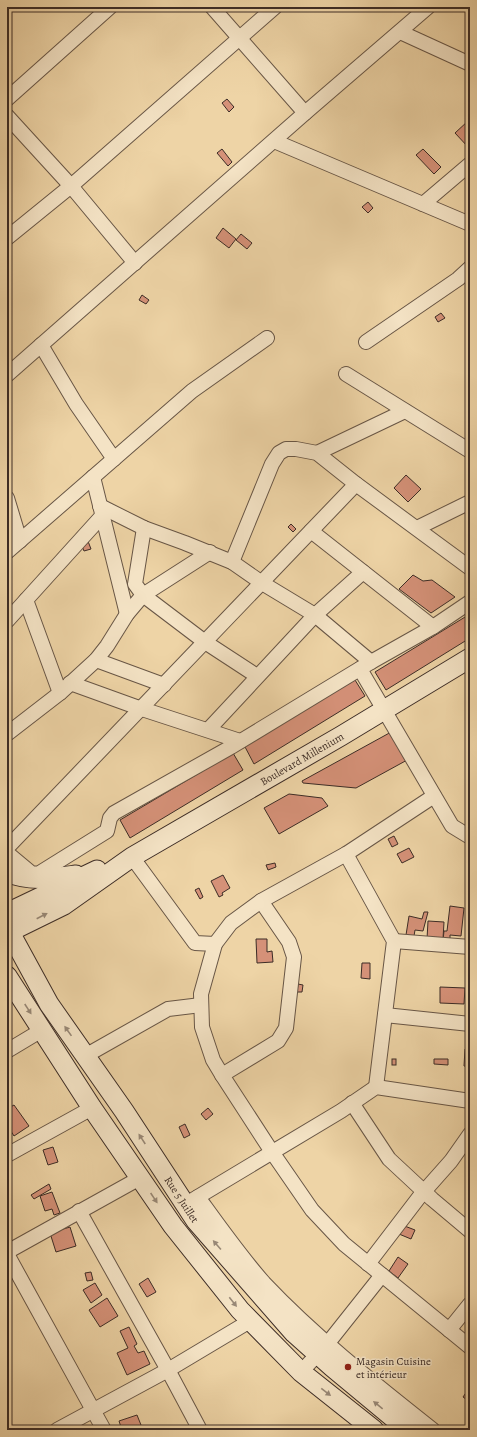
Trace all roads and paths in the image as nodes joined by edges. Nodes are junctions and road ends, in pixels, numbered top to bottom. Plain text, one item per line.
1 (110, 7) edge
2 (212, 7) edge
3 (275, 7) edge
4 (428, 7) edge
5 (400, 32) junction
6 (239, 38) junction
7 (470, 64) edge
8 (7, 99) edge
9 (305, 114) junction
10 (7, 116) edge
11 (274, 141) junction
12 (470, 164) edge
13 (71, 186) junction
14 (423, 204) junction
15 (470, 224) edge
16 (7, 238) edge
17 (135, 263) junction
18 (470, 268) edge
19 (267, 338) dead end
20 (366, 342) dead end
21 (42, 345) junction
22 (346, 374) dead end
23 (7, 375) edge
24 (405, 411) junction
25 (470, 451) edge
26 (317, 453) junction
27 (114, 459) junction
28 (93, 477) junction
29 (356, 484) junction
30 (7, 498) edge
31 (470, 502) edge
32 (101, 511) junction
33 (144, 528) junction
34 (417, 528) junction
35 (311, 531) junction
36 (20, 541) junction
37 (7, 552) edge
38 (210, 552) junction
39 (232, 562) junction
40 (470, 568) edge
41 (363, 572) junction
42 (262, 583) junction
43 (143, 595) junction
44 (26, 600) junction
45 (470, 602) edge
46 (127, 614) junction
47 (315, 615) junction
48 (7, 621) edge
49 (433, 627) junction
50 (205, 642) junction
51 (470, 658) edge
52 (96, 660) junction
53 (366, 666) junction
54 (257, 676) junction
55 (164, 685) junction
56 (65, 688) junction
57 (142, 709) junction
58 (385, 709) junction
59 (208, 730) junction
60 (7, 734) edge
61 (240, 741) junction
62 (434, 796) junction
63 (470, 837) edge
64 (7, 848) edge
65 (7, 853) edge
66 (346, 854) junction
67 (132, 857) junction
68 (7, 872) edge
69 (90, 874) junction
70 (261, 901) junction
71 (7, 913) edge
72 (8, 931) edge
73 (394, 941) junction
74 (215, 944) junction
75 (470, 947) edge
76 (7, 976) edge
77 (201, 1005) junction
78 (385, 1015) junction
79 (470, 1024) edge
80 (42, 1030) junction
81 (7, 1051) edge
82 (85, 1056) junction
83 (222, 1075) junction
84 (376, 1087) junction
85 (470, 1101) edge
86 (352, 1103) junction
87 (92, 1108) junction
88 (470, 1134) edge
89 (272, 1152) junction
90 (7, 1155) edge
91 (140, 1178) junction
92 (424, 1192) junction
93 (191, 1200) junction
94 (79, 1211) junction
95 (470, 1231) edge
96 (7, 1253) edge
97 (368, 1264) junction
98 (382, 1275) junction
99 (470, 1304) edge
100 (250, 1321) junction
101 (449, 1330) junction
102 (470, 1347) edge
103 (323, 1349) junction
104 (168, 1370) junction
105 (301, 1372) junction
106 (94, 1410) junction
107 (57, 1430) edge
108 (104, 1430) edge
109 (200, 1430) edge
110 (374, 1430) edge
111 (408, 1430) edge
112 (433, 1430) edge

1 - 8 street
2 - 6 street
3 - 6 street
4 - 5 street
5 - 7 street
5 - 9 street
6 - 9 street
6 - 13 street
9 - 11 street
10 - 13 street
11 - 14 street
11 - 17 street
12 - 14 street
13 - 16 street
13 - 17 street
14 - 15 street
17 - 21 street
18 - 20 street
19 - 27 street
21 - 23 street
21 - 27 street
22 - 24 street
24 - 25 street
24 - 26 street
26 - 29 street
26 - 39 street
27 - 28 street
28 - 32 street
28 - 36 street
29 - 34 street
29 - 35 street
30 - 36 street
31 - 34 street
32 - 33 street
32 - 44 street
32 - 46 street
33 - 38 street
33 - 43 street
34 - 40 street
35 - 41 street
35 - 42 street
36 - 37 street
38 - 39 street
38 - 43 street
39 - 42 street
41 - 47 street
41 - 49 street
42 - 47 street
42 - 50 street
43 - 46 street
43 - 50 street
44 - 48 street
44 - 56 street
45 - 49 street
46 - 52 street
47 - 53 street
47 - 54 street
49 - 53 street
50 - 54 street
50 - 55 street
51 - 58 main road, Boulevard Millenium
52 - 55 street
52 - 56 street
53 - 58 street
53 - 61 street
54 - 59 street
55 - 57 street
56 - 57 street
56 - 60 street
57 - 59 street
57 - 64 street
58 - 62 street
58 - 67 main road, Boulevard Millenium
59 - 61 street
61 - 65 street
62 - 63 street
62 - 66 street
66 - 70 street
66 - 73 street
67 - 69 main road, Boulevard Millenium
72 -> 67 main road, Boulevard Millenium
67 - 74 street
68 - 69 main road
69 - 71 main road, Boulevard Millenium
70 - 74 street
70 - 83 street
82 -> 72 main road, Rue 5 Juillet
73 - 75 street
73 - 78 street
74 - 77 street
76 -> 80 main road, Rue 5 Juillet
77 - 82 street
77 - 83 street
78 - 79 street
78 - 84 street
80 - 81 street
80 - 87 main road, Rue 5 Juillet
93 -> 82 main road, Rue 5 Juillet
83 - 89 street
84 - 85 street
84 - 86 street
86 - 89 street
86 - 92 street
87 - 90 street
87 - 91 main road, Rue 5 Juillet
88 - 92 street
89 - 93 street
89 - 97 street
91 - 94 street
91 -> 100 main road, Rue 5 Juillet
92 - 95 street
92 - 97 street
93 - 103 main road, Rue 5 Juillet
94 - 96 street
94 - 104 street
96 - 106 street
97 - 98 street
98 - 101 street
98 - 103 street
99 - 101 street
100 - 104 street
100 - 105 main road, Rue 5 Juillet
101 - 102 street
103 - 105 street
111 -> 103 main road, Rue 5 Juillet
103 - 112 street
104 - 106 street
104 - 109 street
105 -> 110 main road, Rue 5 Juillet
106 - 107 street
106 - 108 street

